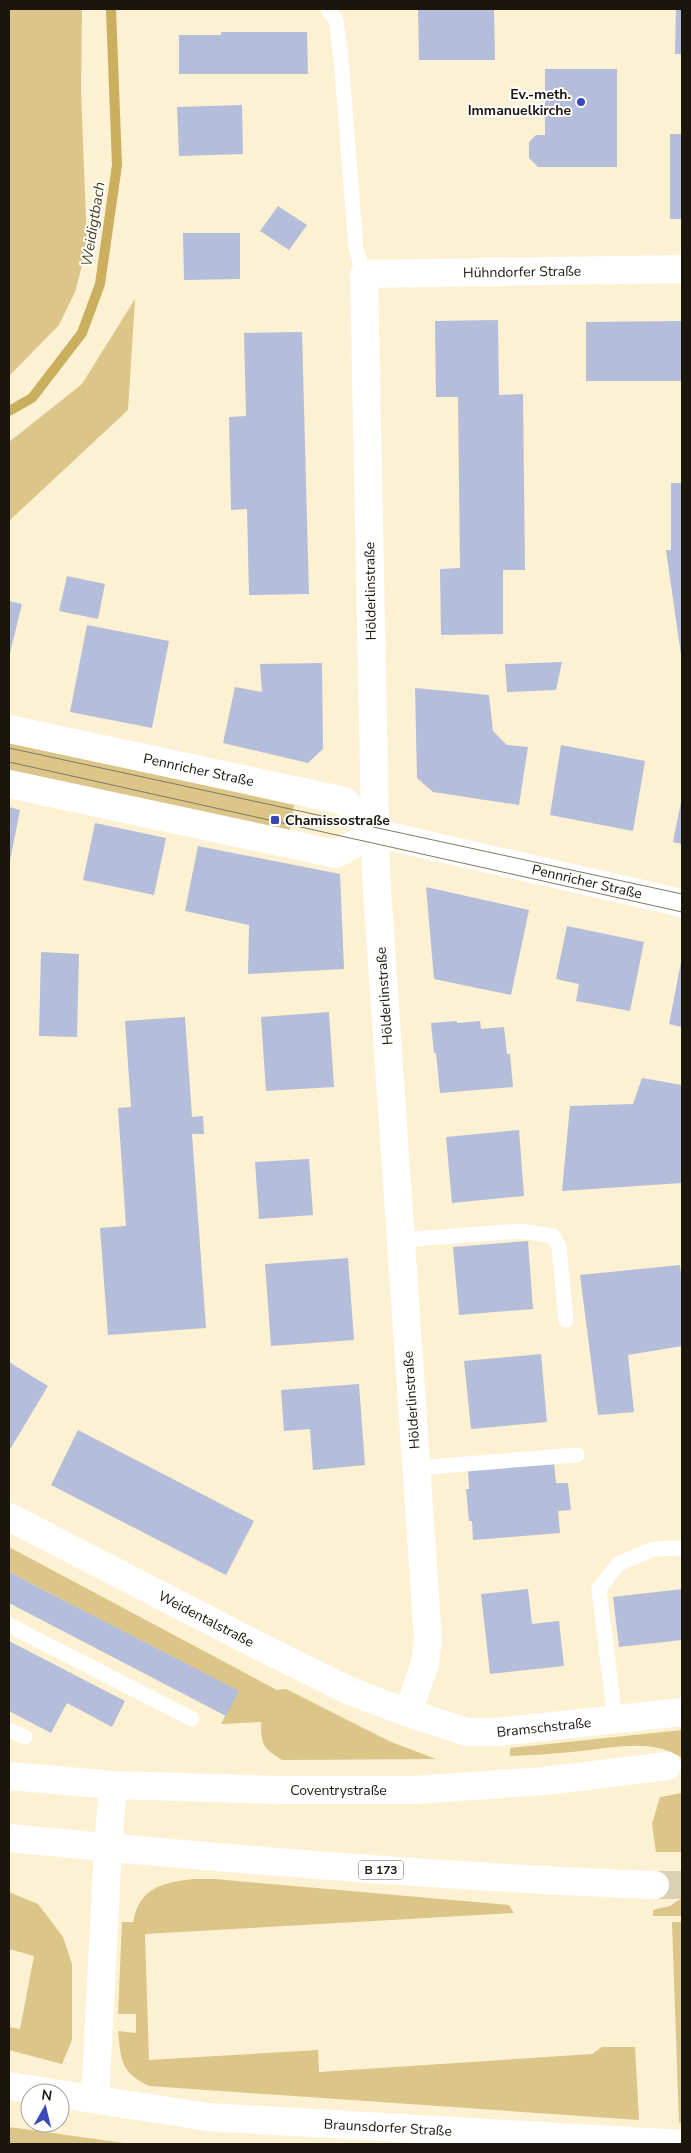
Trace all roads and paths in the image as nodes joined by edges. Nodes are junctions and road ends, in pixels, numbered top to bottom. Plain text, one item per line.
1 (328, 9) edge
2 (682, 269) edge
3 (364, 274) junction
4 (9, 729) edge
5 (9, 784) edge
6 (375, 833) junction
7 (682, 903) edge
8 (400, 1240) junction
9 (566, 1320) dead end
10 (577, 1455) dead end
11 (416, 1468) junction
12 (9, 1517) edge
13 (682, 1548) edge
14 (9, 1625) edge
15 (682, 1712) edge
16 (408, 1714) junction
17 (192, 1719) dead end
18 (615, 1719) junction
19 (9, 1730) edge
20 (25, 1737) dead end
21 (667, 1766) dead end
22 (9, 1776) edge
23 (113, 1785) junction
24 (9, 1838) edge
25 (108, 1848) junction
26 (655, 1885) tunnel mouth
27 (70, 2095) edge
28 (95, 2099) junction
29 (682, 2144) edge

1 - 3 lane
2 - 3 street, Hühndorfer Straße
3 - 6 street, Hölderlinstraße
4 - 6 street, Pennricher Straße
5 - 6 street
6 - 7 street, Pennricher Straße
6 - 8 street, Hölderlinstraße
8 - 9 lane
8 - 11 street, Hölderlinstraße
10 - 11 lane
11 - 16 street, Hölderlinstraße
12 - 16 street, Weidentalstraße
13 - 18 lane
14 - 17 lane
15 - 18 street, Bramschstraße
16 - 18 street, Bramschstraße
19 - 20 lane
21 - 23 street, Coventrystraße
22 - 23 street, Coventrystraße
23 - 25 street
24 - 25 street, B 173
25 - 26 street, B 173
25 - 28 street
27 - 28 street, Braunsdorfer Straße
28 - 29 street, Braunsdorfer Straße

